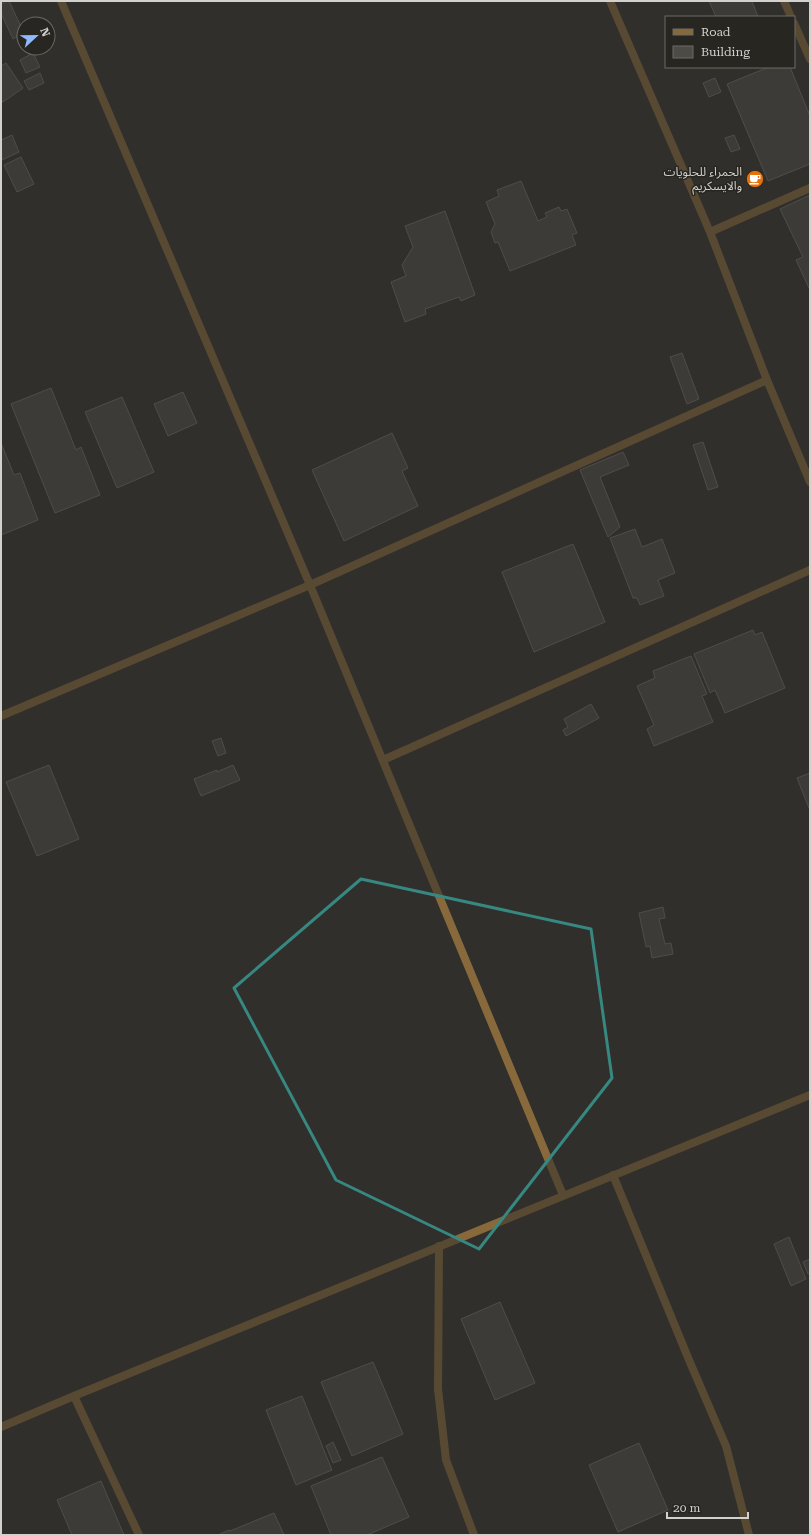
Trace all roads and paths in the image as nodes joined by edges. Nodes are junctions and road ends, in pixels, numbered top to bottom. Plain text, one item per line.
1 (61, 1) edge
2 (610, 1) edge
3 (784, 1) edge
4 (791, 16) edge
5 (795, 25) edge
6 (810, 59) edge
7 (810, 188) edge
8 (710, 232) junction
9 (767, 380) junction
10 (810, 482) edge
11 (810, 570) edge
12 (310, 585) junction
13 (1, 716) edge
14 (383, 760) junction
15 (810, 1095) edge
16 (613, 1175) junction
17 (563, 1195) junction
18 (439, 1246) junction
19 (74, 1396) junction
20 (1, 1427) edge
21 (139, 1535) edge
22 (474, 1535) edge
23 (749, 1535) edge

1 - 12 street
2 - 8 street
3 - 4 street
5 - 6 street
7 - 8 street
8 - 9 street
9 - 10 street
9 - 12 street
11 - 14 street
12 - 13 street
12 - 14 street
14 - 17 street
15 - 16 street
16 - 17 street
16 - 23 street
17 - 18 street
18 - 19 street
18 - 22 street
19 - 20 street
19 - 21 street

